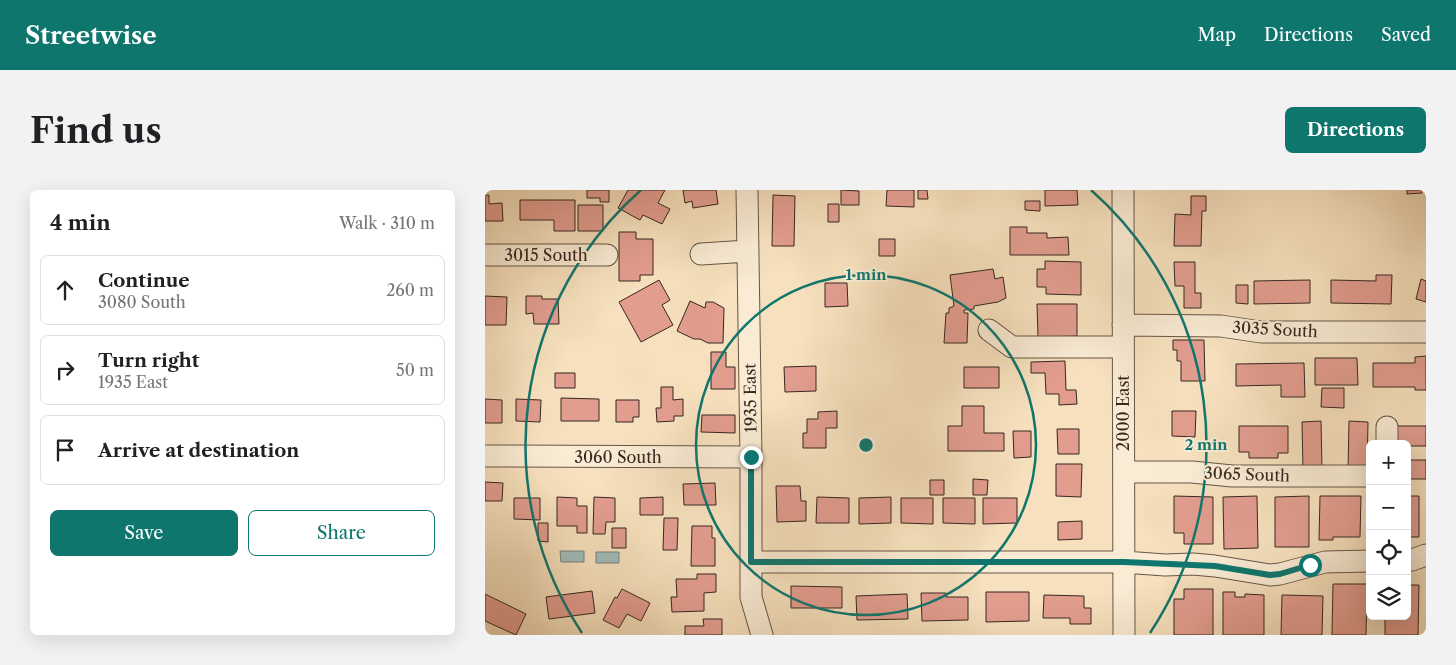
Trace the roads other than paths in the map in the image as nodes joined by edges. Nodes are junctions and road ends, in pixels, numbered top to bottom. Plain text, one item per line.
1 (747, 190) edge
2 (1123, 190) edge
3 (748, 251) junction
4 (701, 254) dead end
5 (485, 255) edge
6 (607, 255) dead end
7 (1123, 326) junction
8 (989, 330) dead end
9 (1426, 332) edge
10 (1123, 347) junction
11 (485, 456) edge
12 (751, 457) junction
13 (1124, 472) junction
14 (1366, 476) edge
15 (1426, 555) edge
16 (1411, 560) edge
17 (1366, 561) edge
18 (751, 562) junction
19 (1124, 562) junction
20 (762, 635) edge
21 (1124, 635) edge

1 - 3 street, 1935 East
2 - 7 street, 2000 East
3 - 4 street
3 - 12 street, 1935 East
5 - 6 street, 3015 South
7 - 9 street, 3035 South
7 - 10 street, 2000 East
8 - 10 street
10 - 13 street, 2000 East
11 - 12 street, 3060 South
12 - 18 street, 1935 East
13 - 14 street, 3065 South
13 - 19 street, 2000 East
15 - 16 street
17 - 19 street
18 - 19 street
18 - 20 street, 1935 East
19 - 21 street, 2000 East

